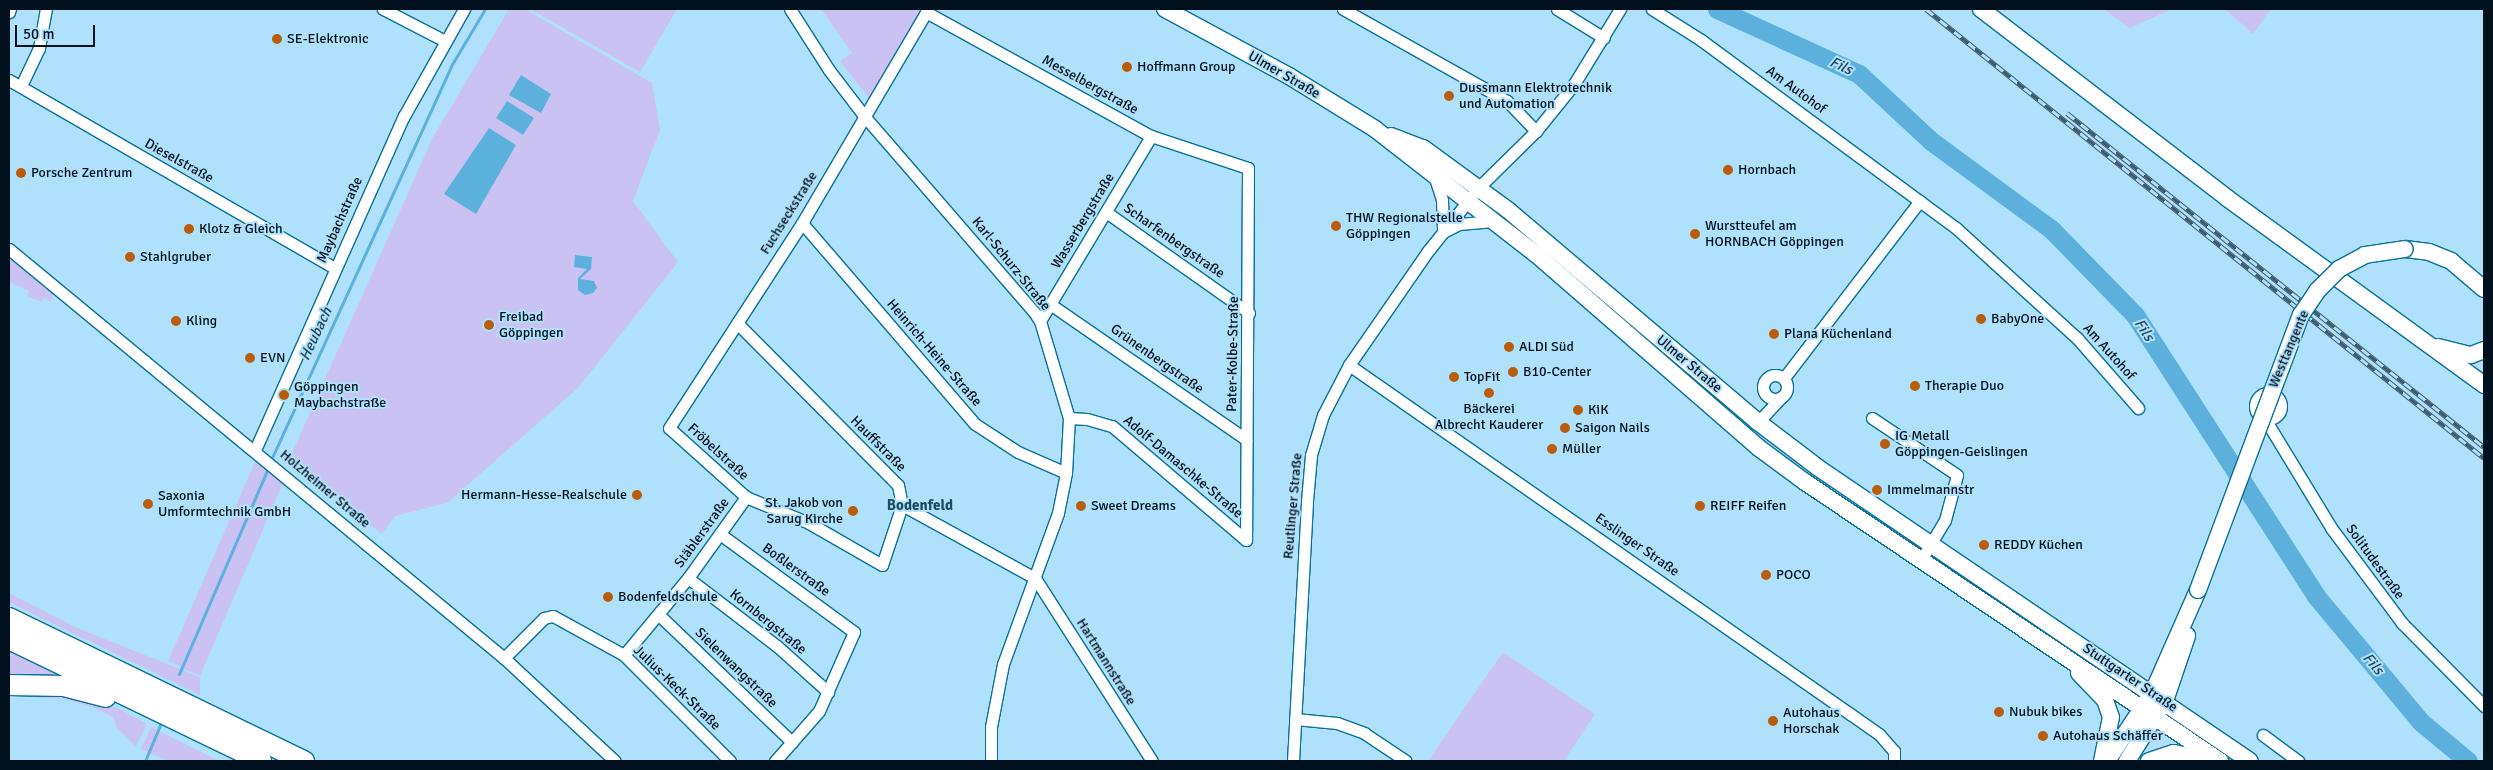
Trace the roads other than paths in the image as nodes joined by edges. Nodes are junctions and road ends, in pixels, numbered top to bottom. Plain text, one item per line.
1 (46, 9) edge
2 (383, 9) edge
3 (464, 9) edge
4 (790, 9) edge
5 (1165, 9) edge
6 (1343, 9) edge
7 (1557, 9) edge
8 (1620, 9) edge
9 (1652, 9) edge
10 (1981, 9) edge
11 (927, 10) edge
12 (1604, 38) junction
13 (445, 41) junction
14 (9, 80) edge
15 (21, 86) junction
16 (865, 117) junction
17 (1376, 129) junction
18 (1536, 131) junction
19 (1151, 136) junction
20 (1248, 168) joint
21 (1434, 175) junction
22 (1479, 187) junction
23 (1468, 200) junction
24 (1920, 201) junction
25 (1106, 212) junction
26 (802, 222) junction
27 (1494, 222) junction
28 (1443, 232) junction
29 (9, 249) edge
30 (335, 268) junction
31 (2484, 289) edge
32 (1050, 304) junction
33 (1249, 313) junction
34 (1040, 321) junction
35 (737, 323) junction
36 (2418, 339) junction
37 (2484, 350) edge
38 (1349, 365) junction
39 (1784, 378) junction
40 (2482, 378) edge
41 (1782, 396) junction
42 (2138, 408) dead end
43 (1069, 418) junction
44 (1872, 418) dead end
45 (2265, 419) dead end
46 (1758, 422) junction
47 (669, 428) joint
48 (1247, 440) junction
49 (258, 453) junction
50 (1066, 473) junction
51 (746, 497) junction
52 (902, 505) junction
53 (720, 534) junction
54 (1246, 540) joint
55 (1931, 546) junction
56 (1921, 560) junction
57 (688, 578) junction
58 (1035, 578) junction
59 (2007, 597) joint
60 (1996, 611) joint
61 (659, 615) junction
62 (9, 618) edge
63 (9, 639) edge
64 (624, 655) junction
65 (2062, 655) junction
66 (504, 658) junction
67 (9, 685) edge
68 (828, 692) junction
69 (2159, 696) junction
70 (130, 698) junction
71 (2484, 706) edge
72 (2149, 712) junction
73 (1295, 719) junction
74 (2263, 735) dead end
75 (792, 742) junction
76 (261, 761) edge
77 (304, 761) edge
78 (615, 761) edge
79 (730, 761) edge
80 (775, 761) edge
81 (991, 761) edge
82 (1152, 761) edge
83 (1293, 761) edge
84 (1406, 761) edge
85 (1894, 761) edge
86 (2102, 761) edge
87 (2106, 761) edge
88 (2127, 761) edge
89 (2149, 761) edge
90 (2213, 761) edge
91 (2220, 761) edge
92 (2250, 761) edge
93 (2298, 761) edge

1 - 15 street
2 - 13 street
3 - 13 street, Maybachstraße
4 - 16 street, Karl-Schurz-Straße
5 - 17 main road, Ulmer Straße
6 - 18 street
7 - 12 street
8 - 12 street
9 - 24 street, Am Autohof
10 - 36 main road
11 - 16 street, Fuchseckstraße
11 - 19 street, Messelbergstraße
12 - 18 street
13 - 30 street, Maybachstraße
14 - 15 street, Dieselstraße
15 - 30 street, Dieselstraße
16 - 26 street, Fuchseckstraße
16 - 34 street, Karl-Schurz-Straße
17 - 21 main road, Ulmer Straße
17 - 22 main road, Ulmer Straße
18 - 22 street
19 - 20 street, Messelbergstraße
19 - 25 street, Wasserbergstraße
20 - 33 street, Pater-Kolbe-Straße
21 - 23 main road, Ulmer Straße
21 - 28 street
22 - 23 street
22 - 46 main road, Ulmer Straße
23 - 27 main road, Ulmer Straße
23 - 28 street, Reutlinger Straße
24 - 39 street
24 - 42 street, Am Autohof
25 - 32 street, Wasserbergstraße
25 - 33 street, Scharfenbergstraße
26 - 35 street, Fuchseckstraße
26 - 50 street, Heinrich-Heine-Straße
27 - 28 street
27 - 56 main road, Ulmer Straße
28 - 38 street, Reutlinger Straße
29 - 49 street, Holzheimer Straße
30 - 49 street, Maybachstraße
31 - 69 main road, Westtangente, bridge
32 - 34 street, Wasserbergstraße
32 - 48 street, Grünenbergstraße
33 - 48 street, Pater-Kolbe-Straße
34 - 43 street, Karl-Schurz-Straße
35 - 47 street, Fuchseckstraße
35 - 52 street, Hauffstraße
36 - 37 main road
36 - 40 main road
38 - 73 street, Reutlinger Straße
38 - 85 street, Esslinger Straße
39 - 41 street
39 - 41 street
41 - 46 street
43 - 50 street, Karl-Schurz-Straße
43 - 54 street, Adolf-Damaschke-Straße
44 - 55 street
45 - 71 street, Solitudestraße
46 - 55 main road, Ulmer Straße
47 - 51 street, Fröbelstraße
48 - 54 street, Pater-Kolbe-Straße
49 - 66 street, Holzheimer Straße
50 - 58 street, Karl-Schurz-Straße
51 - 52 street, Fröbelstraße
51 - 53 street, Stäblerstraße
52 - 58 street
53 - 57 street, Stäblerstraße
53 - 68 street, Boßlerstraße
55 - 56 street
55 - 59 main road, Ulmer Straße
56 - 60 main road, Ulmer Straße
57 - 61 street, Stäblerstraße
57 - 68 street, Kornbergstraße
58 - 81 street, Karl-Schurz-Straße
58 - 82 street, Hartmannstraße
59 - 69 main road, Stuttgarter Straße
60 - 65 main road, Stuttgarter Straße
61 - 64 street, Stäblerstraße
61 - 75 street, Sielenwangstraße
62 - 77 highway
63 - 70 highway
64 - 66 street, Julius-Keck-Straße
64 - 79 street, Julius-Keck-Straße
65 - 72 main road, Stuttgarter Straße
65 - 86 main road
66 - 78 street, Holzheimer Straße
67 - 70 highway
68 - 75 street
69 - 72 main road, Westtangente
69 - 92 main road, Stuttgarter Straße
70 - 76 highway
72 - 87 main road, Westtangente
72 - 88 main road, Westtangente
72 - 91 main road, Stuttgarter Straße
73 - 83 street, Reutlinger Straße
73 - 84 street
74 - 93 street
75 - 80 street
89 - 90 main road

